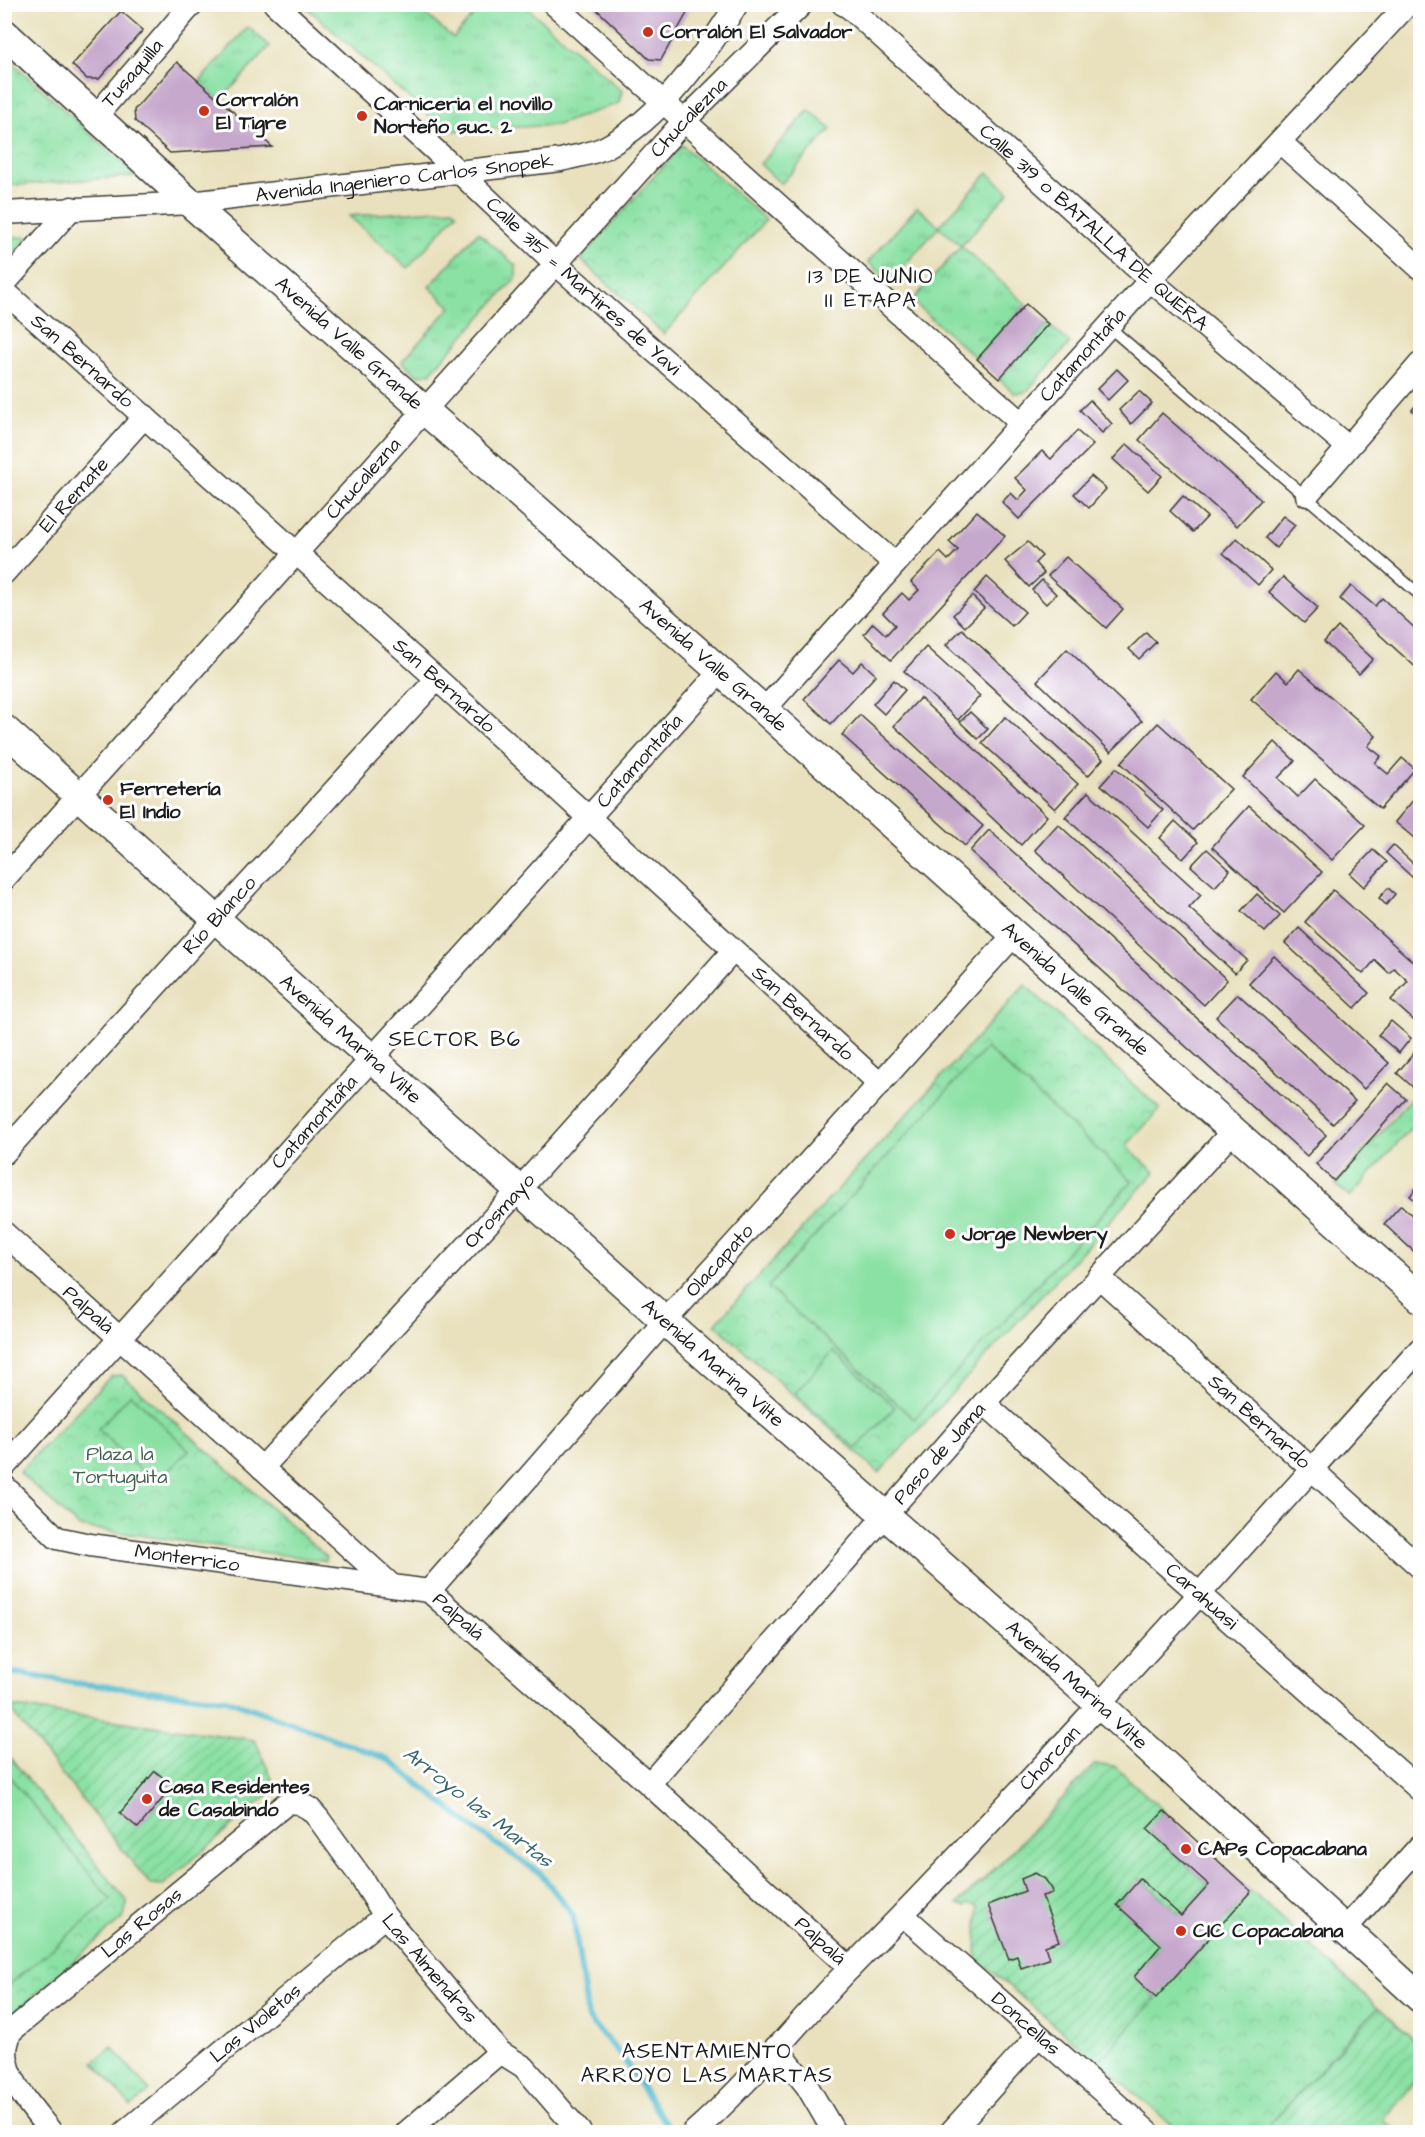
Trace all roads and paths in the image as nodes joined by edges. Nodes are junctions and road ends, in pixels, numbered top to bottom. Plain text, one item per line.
1 (192, 4) edge
2 (275, 4) edge
3 (554, 4) edge
4 (737, 4) edge
5 (802, 4) edge
6 (843, 4) edge
7 (1408, 4) edge
8 (4, 33) edge
9 (664, 103) junction
10 (96, 116) junction
11 (684, 121) junction
12 (1280, 142) junction
13 (460, 173) junction
14 (190, 202) junction
15 (72, 208) junction
16 (4, 213) edge
17 (555, 263) junction
18 (1420, 268) edge
19 (1150, 280) junction
20 (4, 284) edge
21 (4, 291) edge
22 (1109, 327) junction
23 (1420, 364) edge
24 (423, 410) junction
25 (145, 416) junction
26 (1021, 423) junction
27 (1348, 447) junction
28 (1306, 495) junction
29 (296, 553) junction
30 (895, 564) junction
31 (4, 573) edge
32 (1420, 595) edge
33 (720, 672) junction
34 (437, 679) junction
35 (764, 710) junction
36 (4, 729) edge
37 (79, 796) junction
38 (590, 818) junction
39 (4, 879) edge
40 (217, 918) junction
41 (1014, 935) junction
42 (733, 951) junction
43 (372, 1058) junction
44 (880, 1084) junction
45 (1234, 1130) junction
46 (4, 1153) edge
47 (519, 1190) junction
48 (4, 1233) edge
49 (1099, 1277) junction
50 (1420, 1298) edge
51 (665, 1321) junction
52 (121, 1340) junction
53 (1420, 1349) edge
54 (984, 1402) junction
55 (4, 1467) edge
56 (262, 1468) junction
57 (1312, 1469) junction
58 (4, 1486) edge
59 (885, 1515) junction
60 (1420, 1567) edge
61 (391, 1585) junction
62 (429, 1591) junction
63 (1199, 1593) junction
64 (1099, 1704) junction
65 (649, 1784) junction
66 (1420, 1790) edge
67 (288, 1802) joint
68 (1420, 1846) edge
69 (385, 1916) junction
70 (903, 1916) junction
71 (1345, 1929) junction
72 (850, 1968) junction
73 (1420, 1998) edge
74 (1037, 2037) junction
75 (776, 2047) junction
76 (500, 2052) junction
77 (51, 2133) edge
78 (125, 2133) edge
79 (407, 2133) edge
80 (579, 2133) edge
81 (694, 2133) edge
82 (834, 2133) edge
83 (951, 2133) edge
84 (1148, 2133) edge

1 - 10 street, Tusaquilla
2 - 13 street, Calle 315 = Martires de Yavi
3 - 9 street
4 - 9 street, Avenida Ingeniero Carlos Snopek
5 - 11 street, Chucalezna
6 - 19 street, Calle 319 o BATALLA DE QUERA
7 - 12 street, Catamontaña
8 - 10 street, Avenida Valle Grande
9 - 11 street
9 - 13 street, Avenida Ingeniero Carlos Snopek
10 - 14 street, Avenida Valle Grande
11 - 17 street, Chucalezna
11 - 26 street
12 - 18 street
12 - 19 street, Catamontaña
13 - 14 street, Avenida Ingeniero Carlos Snopek
13 - 17 street, Calle 315 = Martires de Yavi
14 - 15 street, Avenida Ingeniero Carlos Snopek
14 - 24 street, Avenida Valle Grande
15 - 16 street, Avenida Ingeniero Carlos Snopek
15 - 20 street
17 - 24 street, Chucalezna
17 - 30 street, Calle 315 = Martires de Yavi
19 - 22 street, Catamontaña
19 - 27 street, Calle 319 o BATALLA DE QUERA
21 - 25 street, San Bernardo
22 - 26 street, Catamontaña
22 - 28 lane
23 - 27 street
24 - 29 street, Chucalezna
24 - 33 street, Avenida Valle Grande
25 - 29 street, San Bernardo
25 - 31 street, El Remate
26 - 30 street, Catamontaña
27 - 28 street
28 - 32 lane
29 - 34 street, San Bernardo
29 - 37 street, Chucalezna
30 - 35 street, Catamontaña
33 - 35 street, Avenida Valle Grande
33 - 38 street, Catamontaña
34 - 38 street, San Bernardo
34 - 40 street, Río Blanco
35 - 41 street, Avenida Valle Grande
36 - 37 street, Avenida Marina Vilte
37 - 39 street, Chucalezna
37 - 40 street, Avenida Marina Vilte
38 - 42 street, San Bernardo
38 - 43 street, Catamontaña
40 - 43 street, Avenida Marina Vilte
40 - 46 street, Río Blanco
41 - 44 street, Olacapato
41 - 45 street, Avenida Valle Grande
42 - 44 street, San Bernardo
42 - 47 street, Orosmayo
43 - 47 street, Avenida Marina Vilte
43 - 52 street, Catamontaña
44 - 51 street, Olacapato
45 - 49 street, Paso de Jama
45 - 50 street, Avenida Valle Grande
47 - 51 street, Avenida Marina Vilte
47 - 56 street, Orosmayo
48 - 52 street, Palpalá
49 - 54 street, Paso de Jama
49 - 57 street, San Bernardo
51 - 59 street, Avenida Marina Vilte
51 - 62 street, Olacapato
52 - 55 street, Catamontaña
52 - 56 street, Palpalá
53 - 57 street, Chorcan
54 - 59 street, Paso de Jama
54 - 63 street, Carahuasi
56 - 61 street, Palpalá
57 - 60 street, San Bernardo
57 - 63 street, Chorcan
58 - 61 street, Monterrico
59 - 64 street, Avenida Marina Vilte
59 - 65 street, Paso de Jama
61 - 62 street, Palpalá
62 - 65 street, Palpalá
63 - 64 street, Chorcan
63 - 66 street, Carahuasi
64 - 70 street, Chorcan
64 - 71 street, Avenida Marina Vilte
65 - 72 street, Palpalá
67 - 69 street, Las Almendras
67 - 77 street, Las Rosas
68 - 71 street
69 - 76 street, Las Almendras
69 - 78 street, Las Violetas
70 - 72 street, Chorcan
70 - 74 street, Doncellas
71 - 73 street, Avenida Marina Vilte
72 - 75 street, Chorcan
74 - 83 street
74 - 84 street, Doncellas
75 - 81 street, Chorcan
75 - 82 street
76 - 79 street
76 - 80 street, Las Almendras

